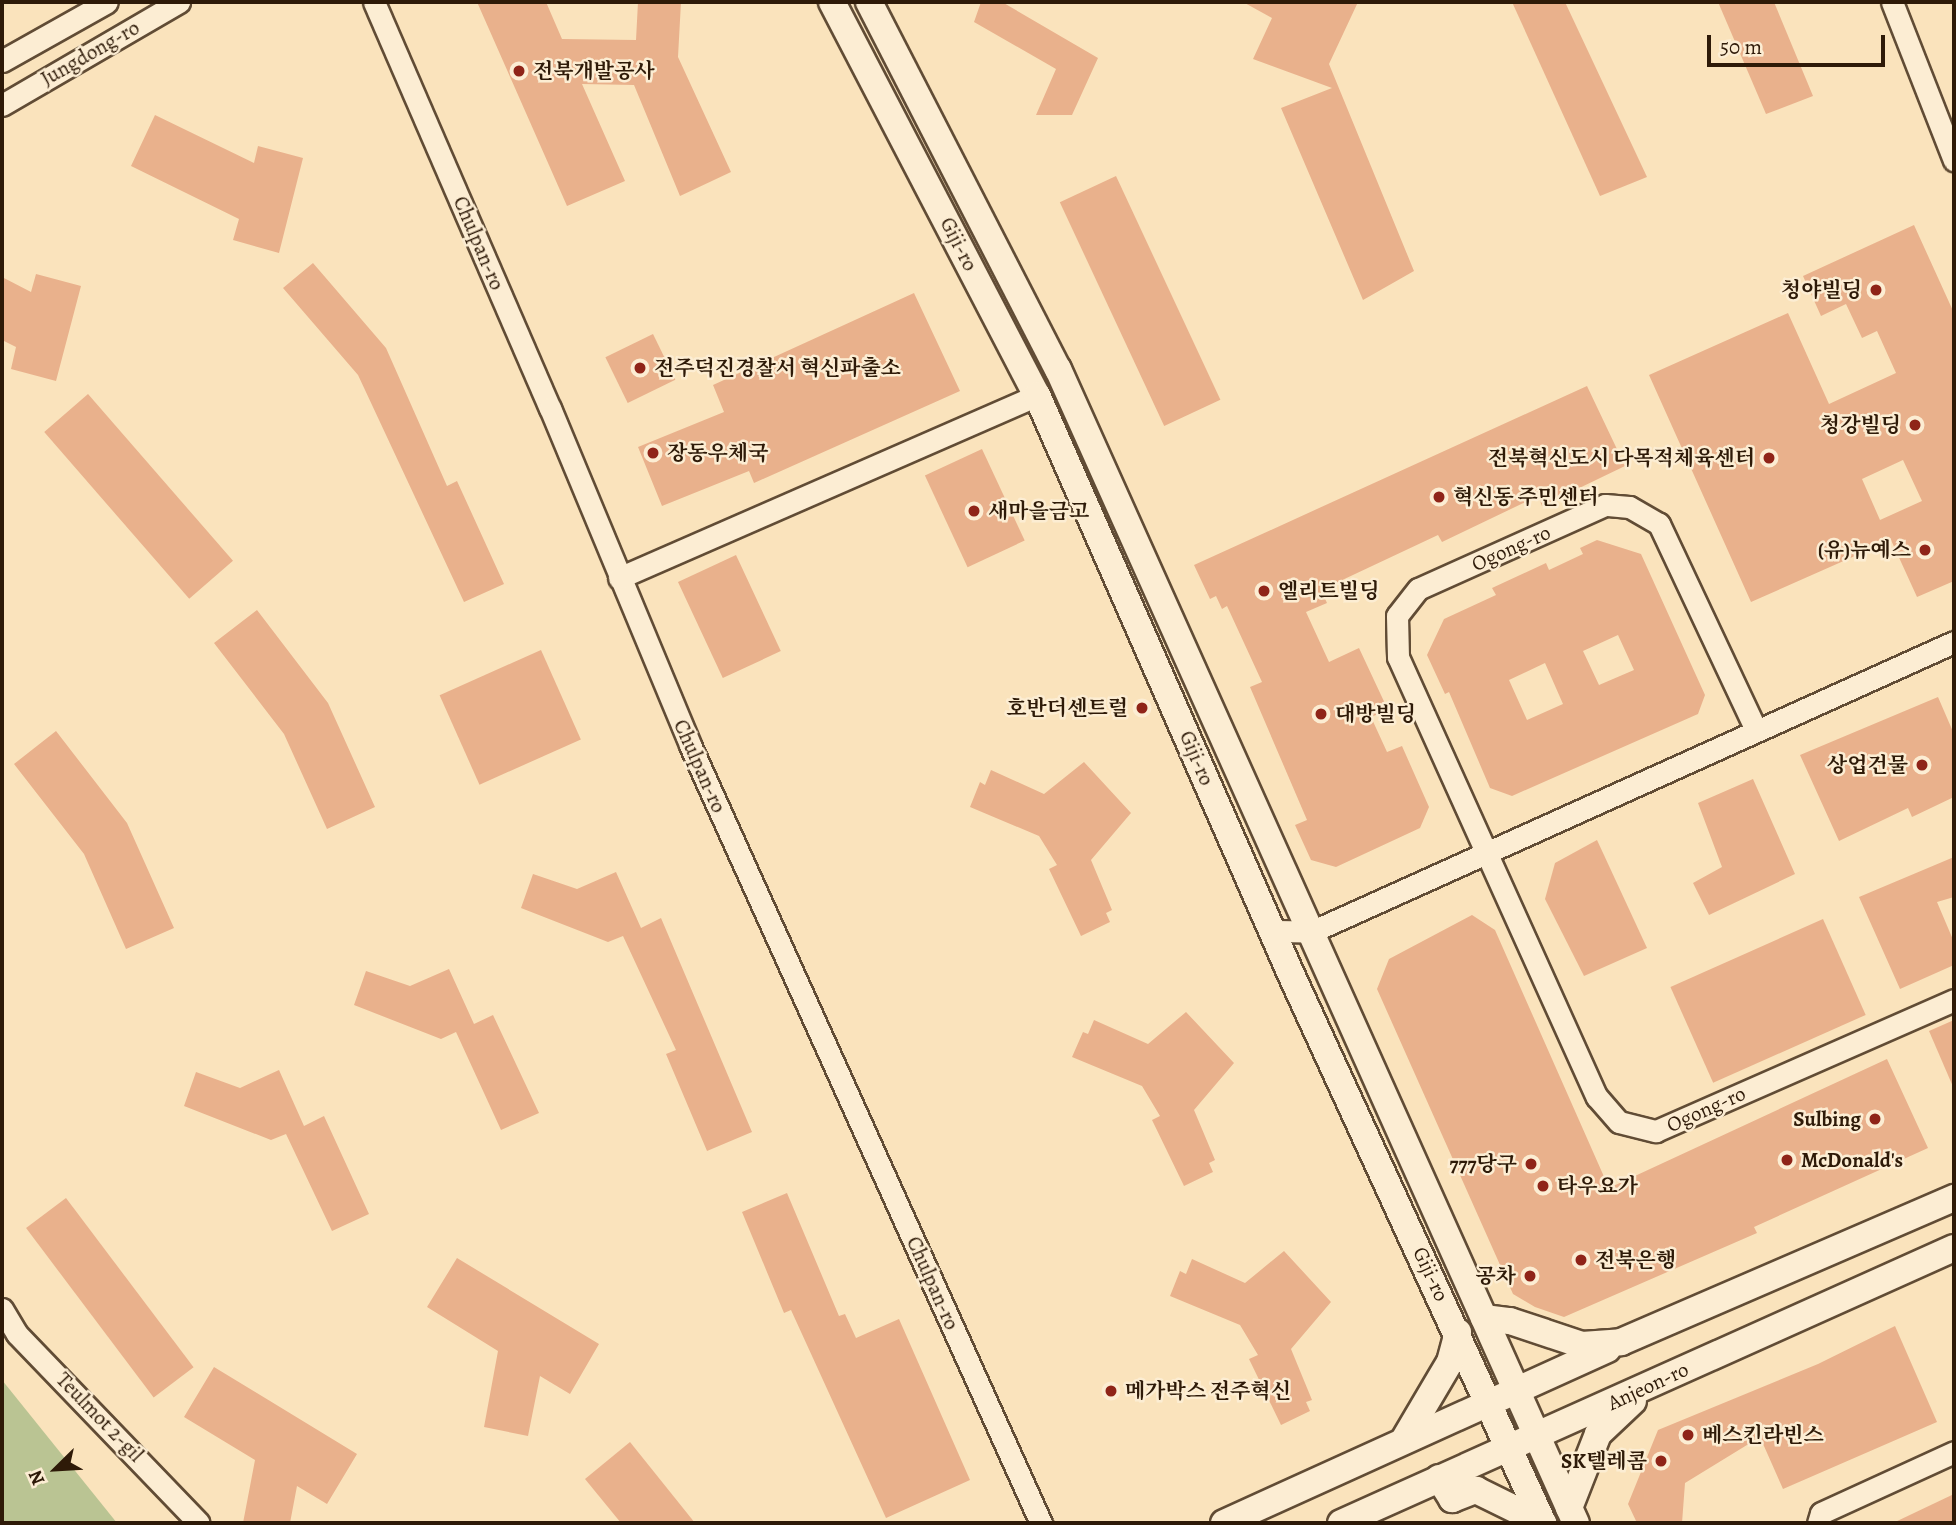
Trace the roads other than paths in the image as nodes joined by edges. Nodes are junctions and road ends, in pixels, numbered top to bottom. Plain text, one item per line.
1 (107, 2) edge
2 (178, 2) edge
3 (373, 2) edge
4 (832, 2) edge
5 (869, 2) edge
6 (1892, 2) edge
7 (2, 61) edge
8 (2, 105) edge
9 (1954, 160) edge
10 (1037, 395) junction
11 (620, 578) junction
12 (1954, 642) edge
13 (1756, 730) junction
14 (1486, 851) junction
15 (1272, 931) junction
16 (1311, 932) junction
17 (1954, 1000) edge
18 (1954, 1198) edge
19 (1954, 1248) edge
20 (2, 1309) edge
21 (1484, 1318) junction
22 (1458, 1332) junction
23 (1621, 1342) junction
24 (1650, 1386) junction
25 (1517, 1387) junction
26 (1488, 1400) junction
27 (1536, 1436) junction
28 (1405, 1438) junction
29 (1509, 1448) junction
30 (1954, 1452) edge
31 (1439, 1478) junction
32 (1573, 1516) edge
33 (199, 1523) edge
34 (1041, 1523) edge
35 (1224, 1523) edge
36 (1342, 1523) edge
37 (1543, 1523) edge
38 (1818, 1523) edge

1 - 7 street, Jungdong-ro
2 - 8 street, Jungdong-ro
3 - 11 street, Chulpan-ro
4 - 10 street, Giji-ro
5 - 16 street, Giji-ro
6 - 9 street
10 - 11 street
10 - 15 street, Giji-ro
11 - 34 street, Chulpan-ro
12 - 13 street
13 - 14 street
13 - 14 street, Ogong-ro
14 - 16 street
14 - 17 street, Ogong-ro
15 - 16 street
15 - 22 street, Giji-ro
16 - 21 street, Giji-ro
18 - 23 street
19 - 24 street, Anjeon-ro
20 - 33 street, Teulmot 2-gil
21 - 23 street
21 - 25 street, Giji-ro
22 - 26 street, Giji-ro
22 - 28 street
23 - 25 street
24 - 27 street, Anjeon-ro
24 - 32 street
25 - 26 street
25 - 27 street, Giji-ro
26 - 28 street
26 - 29 street, Giji-ro
27 - 29 street, Anjeon-ro
27 - 32 street, Giji-ro
28 - 35 street
29 - 31 street, Anjeon-ro
29 - 37 street, Giji-ro
30 - 38 street
31 - 36 street, Anjeon-ro
31 - 37 street

